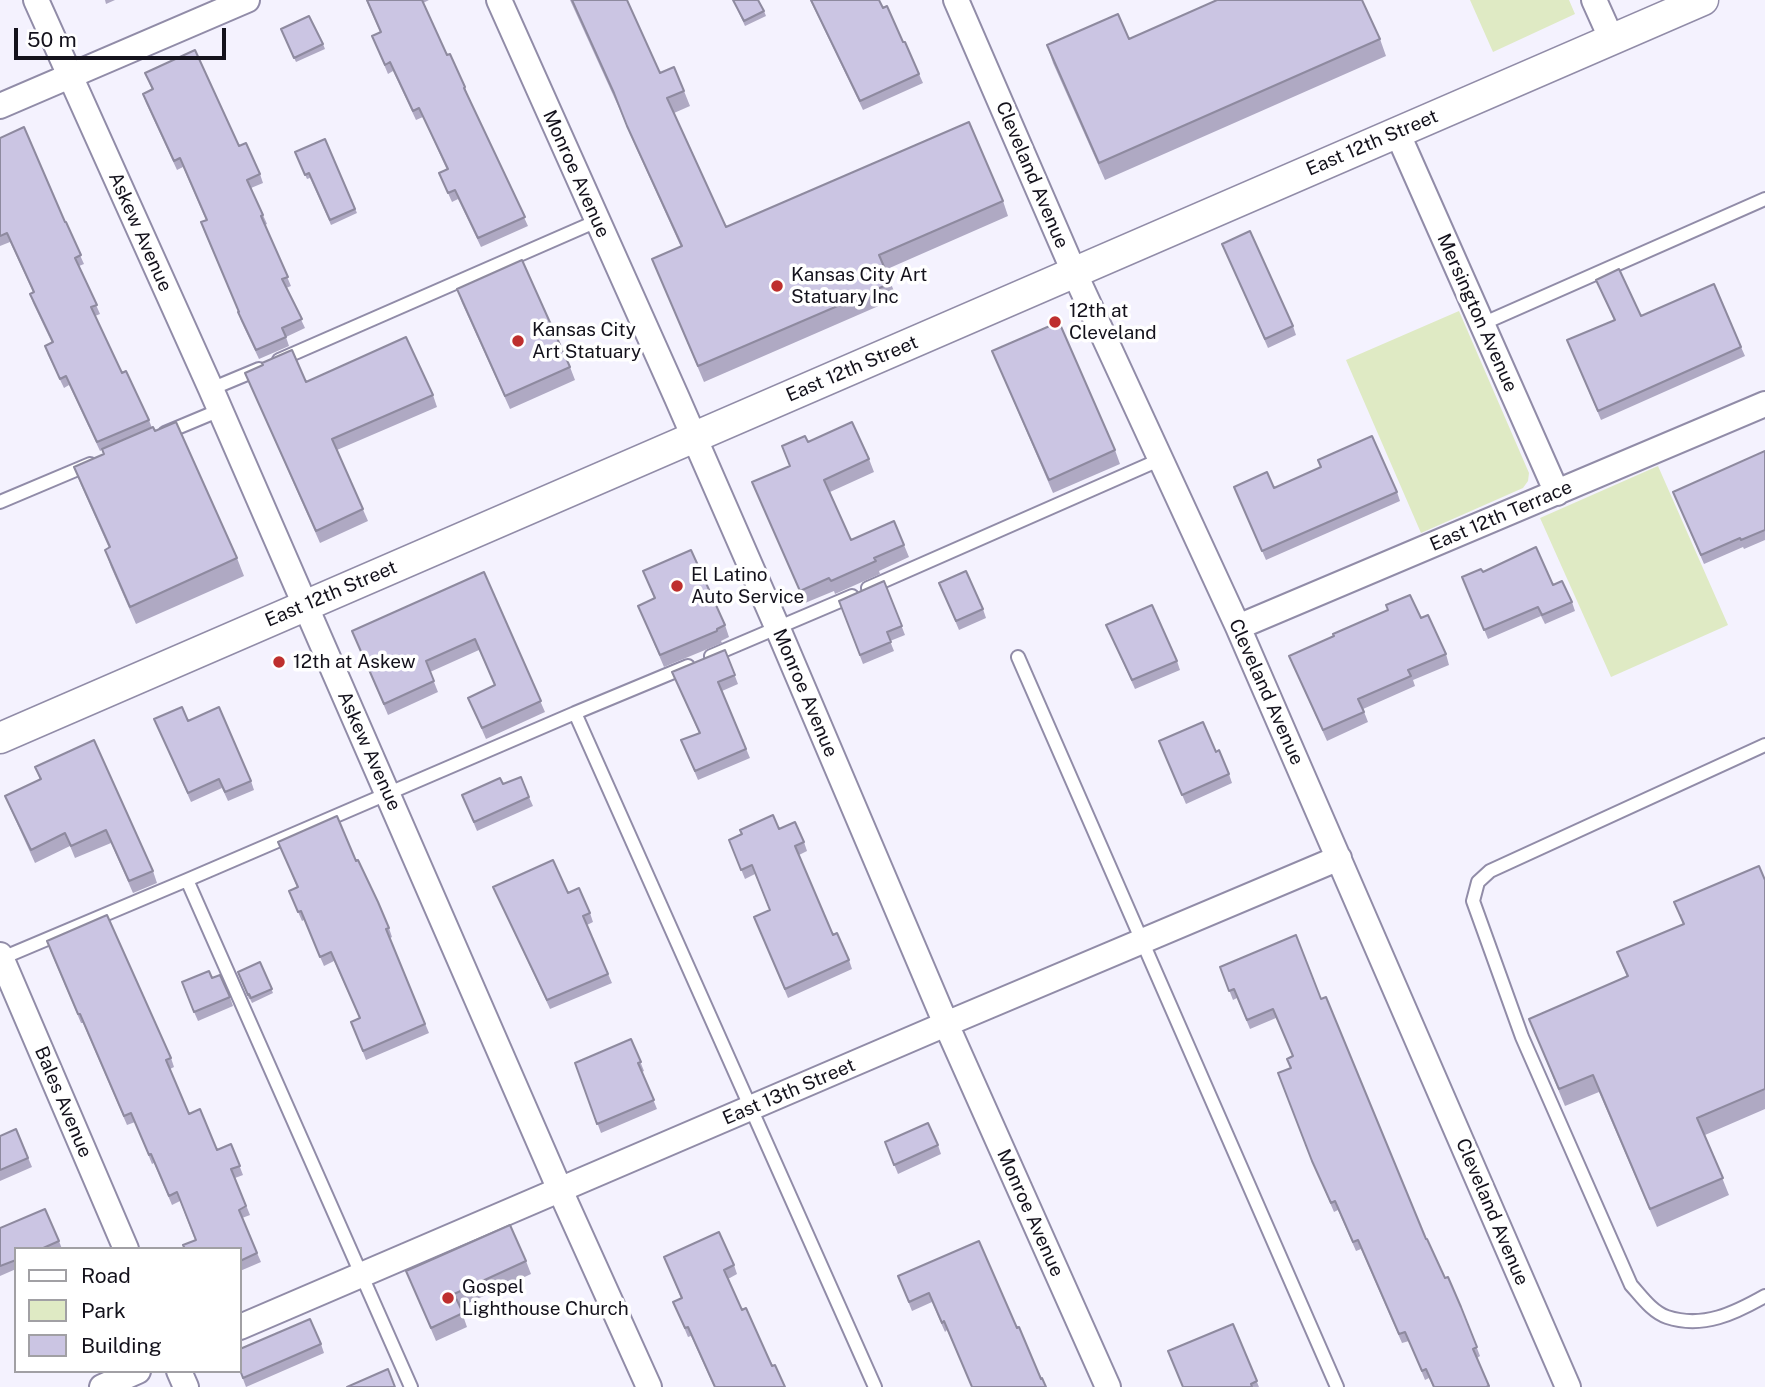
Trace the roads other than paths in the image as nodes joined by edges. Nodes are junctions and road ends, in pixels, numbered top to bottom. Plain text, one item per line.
1 (36, 0) edge
2 (247, 0) edge
3 (499, 0) edge
4 (956, 0) edge
5 (1594, 0) edge
6 (1703, 0) edge
7 (1612, 40) junction
8 (69, 76) junction
9 (0, 106) edge
10 (1397, 132) junction
11 (1765, 199) edge
12 (597, 221) junction
13 (1074, 272) junction
14 (1482, 324) junction
15 (216, 400) junction
16 (1765, 404) edge
17 (159, 436) edge
18 (694, 437) junction
19 (1159, 460) junction
20 (98, 461) edge
21 (1557, 493) junction
22 (0, 502) edge
23 (305, 605) junction
24 (1238, 627) junction
25 (778, 629) junction
26 (1018, 657) dead end
27 (575, 713) junction
28 (0, 738) edge
29 (1765, 745) edge
30 (388, 793) junction
31 (1339, 858) junction
32 (187, 880) junction
33 (1142, 942) junction
34 (1, 958) edge
35 (946, 1024) junction
36 (751, 1108) junction
37 (560, 1189) junction
38 (125, 1247) edge
39 (362, 1275) junction
40 (1765, 1296) edge
41 (242, 1326) edge
42 (134, 1373) edge
43 (102, 1387) edge
44 (411, 1387) edge
45 (649, 1387) edge
46 (875, 1387) edge
47 (1108, 1387) edge
48 (1337, 1387) edge
49 (1567, 1387) edge

1 - 8 street, Askew Avenue
2 - 8 street
3 - 12 street, Monroe Avenue
4 - 13 street, Cleveland Avenue
5 - 7 street
6 - 7 street, East 12th Street
7 - 10 street, East 12th Street
8 - 9 street
8 - 15 street, Askew Avenue
10 - 13 street, East 12th Street
10 - 14 street, Mersington Avenue
11 - 14 lane
12 - 15 lane
12 - 18 street, Monroe Avenue
13 - 18 street, East 12th Street
13 - 19 street, Cleveland Avenue
14 - 21 street, Mersington Avenue
15 - 17 lane
15 - 23 street, Askew Avenue
16 - 21 street, East 12th Terrace
18 - 23 street, East 12th Street
18 - 25 street, Monroe Avenue
19 - 24 street, Cleveland Avenue
19 - 25 lane
20 - 22 lane
21 - 24 street, East 12th Terrace
23 - 28 street, East 12th Street
23 - 30 street, Askew Avenue
24 - 31 street, Cleveland Avenue
25 - 27 lane
25 - 35 street, Monroe Avenue
26 - 33 lane
27 - 30 lane
27 - 36 lane
29 - 40 lane
30 - 32 lane
30 - 37 street, Askew Avenue
31 - 33 street, East 13th Street
31 - 49 street, Cleveland Avenue
32 - 34 lane
32 - 39 lane
33 - 35 street, East 13th Street
33 - 48 lane
34 - 38 street, Bales Avenue
35 - 36 street, East 13th Street
35 - 47 street, Monroe Avenue
36 - 37 street, East 13th Street
36 - 46 lane
37 - 39 street, East 13th Street
37 - 45 street, Askew Avenue
39 - 41 street, East 13th Street
39 - 44 lane
42 - 43 street

